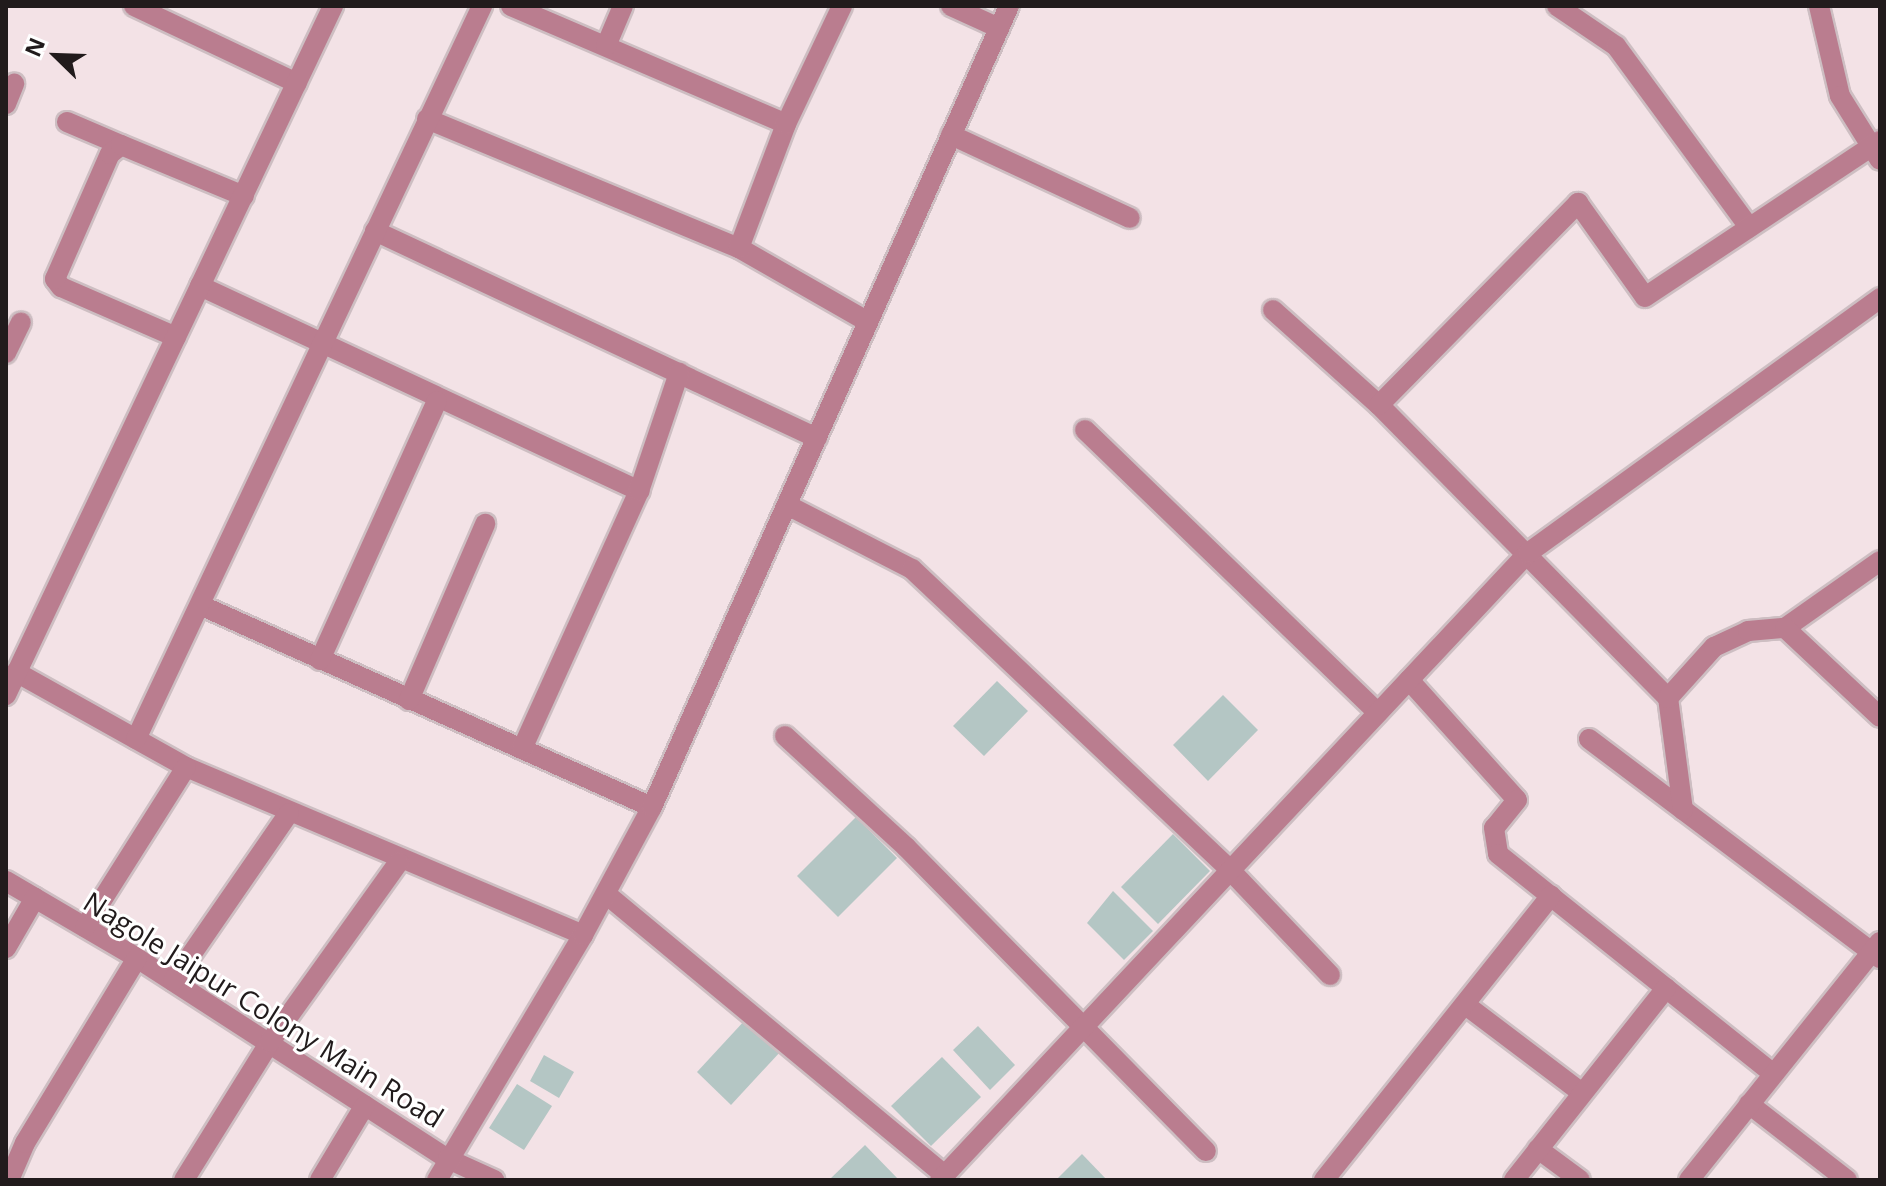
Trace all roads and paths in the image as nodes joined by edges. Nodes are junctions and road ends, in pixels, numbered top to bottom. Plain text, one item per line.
1 (134, 6) edge
2 (333, 6) edge
3 (482, 6) edge
4 (511, 6) edge
5 (623, 6) edge
6 (842, 6) edge
7 (951, 6) edge
8 (1009, 6) edge
9 (1557, 6) edge
10 (1819, 6) edge
11 (182, 15) edge
12 (999, 28) junction
13 (606, 46) junction
14 (297, 83) junction
15 (14, 84) dead end
16 (6, 104) edge
17 (427, 119) junction
18 (67, 122) dead end
19 (786, 124) junction
20 (951, 135) junction
21 (121, 145) junction
22 (1877, 149) edge
23 (244, 196) junction
24 (1130, 218) dead end
25 (1749, 227) junction
26 (375, 231) junction
27 (739, 248) junction
28 (200, 286) junction
29 (1880, 298) edge
30 (1273, 310) dead end
31 (21, 322) dead end
32 (868, 322) junction
33 (176, 337) junction
34 (321, 345) junction
35 (6, 353) edge
36 (679, 373) junction
37 (437, 401) junction
38 (1379, 405) junction
39 (1085, 430) dead end
40 (817, 438) junction
41 (639, 491) junction
42 (787, 505) junction
43 (485, 524) dead end
44 (1528, 553) junction
45 (1880, 561) edge
46 (200, 605) junction
47 (1785, 628) junction
48 (320, 660) junction
49 (16, 672) junction
50 (1409, 680) junction
51 (6, 695) edge
52 (1668, 698) junction
53 (409, 700) junction
54 (1378, 713) junction
55 (1880, 717) edge
56 (785, 736) dead end
57 (136, 739) junction
58 (1589, 739) dead end
59 (522, 749) junction
60 (186, 767) junction
61 (652, 807) junction
62 (1683, 810) junction
63 (289, 813) junction
64 (399, 862) junction
65 (1230, 870) junction
66 (6, 881) edge
67 (606, 894) junction
68 (1551, 896) junction
69 (35, 898) junction
70 (85, 927) junction
71 (583, 935) junction
72 (6, 948) edge
73 (1877, 951) edge
74 (137, 958) junction
75 (1330, 975) dead end
76 (173, 981) junction
77 (1666, 988) junction
78 (1467, 1006) junction
79 (1084, 1027) junction
80 (270, 1042) junction
81 (1772, 1073) junction
82 (1582, 1093) junction
83 (1749, 1104) junction
84 (365, 1105) junction
85 (15, 1138) edge
86 (1538, 1149) junction
87 (1206, 1151) dead end
88 (448, 1159) junction
89 (942, 1177) edge
90 (9, 1180) edge
91 (184, 1180) edge
92 (320, 1180) edge
93 (437, 1180) edge
94 (494, 1180) edge
95 (1324, 1180) edge
96 (1514, 1180) edge
97 (1580, 1180) edge
98 (1689, 1180) edge
99 (1847, 1180) edge

1 - 11 street
2 - 14 street
3 - 17 street
4 - 13 street
5 - 13 street
6 - 19 street
7 - 12 street
8 - 12 street
9 - 25 street
10 - 22 street
11 - 14 street
12 - 20 street
13 - 19 street
14 - 23 street
15 - 16 street
17 - 26 street
17 - 27 street
18 - 21 street
19 - 27 street
20 - 24 street
20 - 32 street
21 - 23 street
21 - 33 street
22 - 25 street
23 - 28 street
25 - 38 street
26 - 34 street
26 - 36 street
27 - 32 street
28 - 33 street
28 - 34 street
29 - 44 street
30 - 38 street
31 - 35 street
32 - 40 street
33 - 49 street
34 - 37 street
34 - 46 street
36 - 40 street
36 - 41 street
37 - 41 street
37 - 48 street
38 - 44 street
39 - 54 street
40 - 42 street
41 - 59 street
42 - 61 street
42 - 65 street
43 - 53 street
44 - 50 street
44 - 52 street
45 - 47 street
46 - 48 street
46 - 57 street
47 - 52 street
47 - 55 street
48 - 53 street
49 - 51 street
49 - 57 street
50 - 54 street
50 - 68 street
52 - 62 street
53 - 59 street
54 - 65 street
56 - 79 street
57 - 60 street
58 - 62 street
59 - 61 street
60 - 63 street
60 - 70 street
61 - 67 street
62 - 73 street
63 - 64 street
63 - 76 street
64 - 71 street
64 - 80 street
65 - 75 street
65 - 79 street
66 - 69 street, Nagole Jaipur Colony Main Road
67 - 71 street
67 - 89 street
68 - 77 street
68 - 78 street
69 - 70 street, Nagole Jaipur Colony Main Road
69 - 72 street
70 - 74 street, Nagole Jaipur Colony Main Road
71 - 88 street
73 - 81 street
74 - 76 street, Nagole Jaipur Colony Main Road
74 - 85 street
76 - 80 street, Nagole Jaipur Colony Main Road
77 - 81 street
77 - 82 street
78 - 82 street
78 - 95 street
79 - 87 street
79 - 89 street
80 - 84 street, Nagole Jaipur Colony Main Road
80 - 91 street
81 - 83 street
82 - 86 street
83 - 98 street
83 - 99 street
84 - 88 street, Nagole Jaipur Colony Main Road
84 - 92 street
85 - 90 street
86 - 96 street
86 - 97 street
88 - 93 street
88 - 94 street, Nagole Jaipur Colony Main Road

